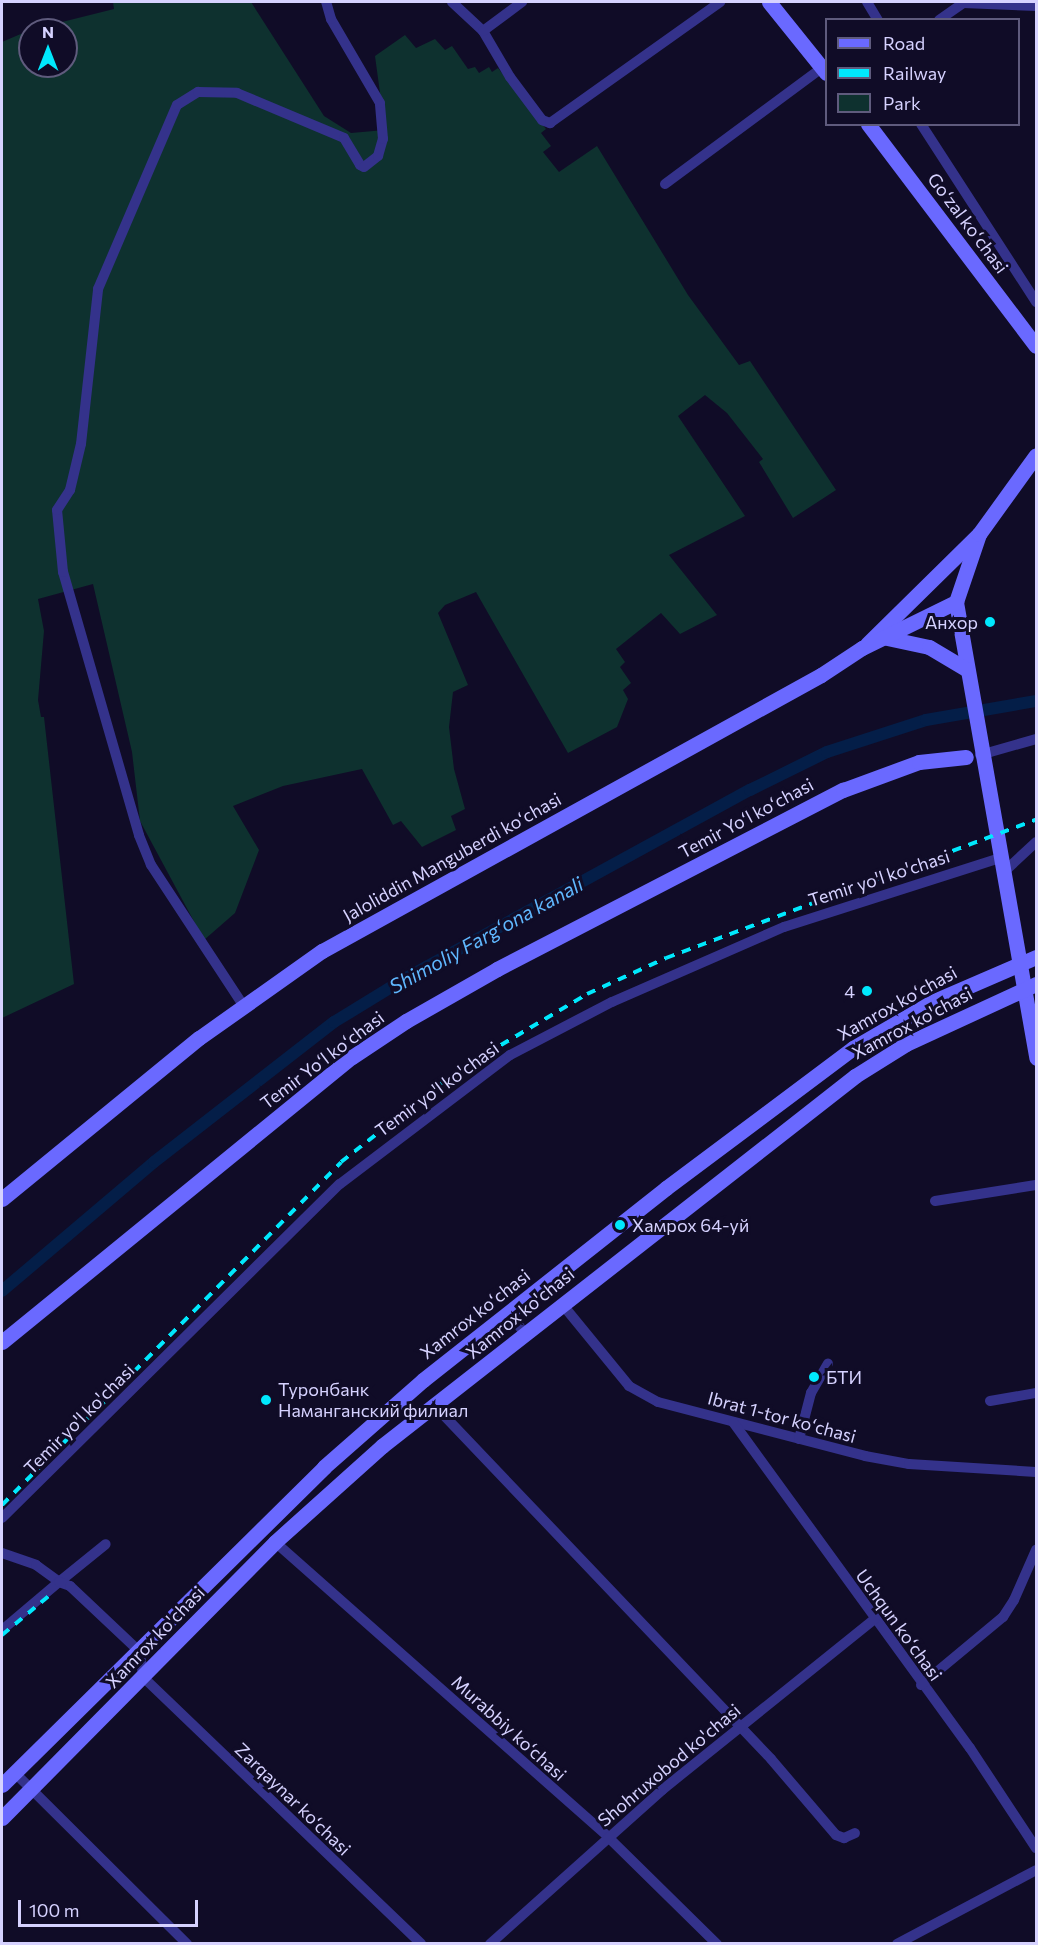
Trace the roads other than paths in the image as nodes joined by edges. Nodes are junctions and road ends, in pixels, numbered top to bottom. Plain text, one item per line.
1 (326, 2) edge
2 (452, 2) edge
3 (522, 2) edge
4 (720, 2) edge
5 (769, 2) edge
6 (867, 2) edge
7 (1036, 6) edge
8 (877, 18) edge
9 (942, 18) edge
10 (483, 31) junction
11 (824, 71) edge
12 (870, 126) edge
13 (922, 126) edge
14 (665, 184) dead end
15 (1036, 302) edge
16 (1036, 346) edge
17 (1036, 457) edge
18 (979, 534) junction
19 (956, 602) junction
20 (887, 638) junction
21 (862, 648) junction
22 (967, 676) junction
23 (1036, 740) edge
24 (973, 756) junction
25 (1036, 842) edge
26 (1004, 864) junction
27 (1029, 959) edge
28 (1031, 986) edge
29 (243, 1005) junction
30 (1036, 1058) edge
31 (1036, 1185) edge
32 (2, 1199) edge
33 (935, 1201) dead end
34 (562, 1304) junction
35 (509, 1312) junction
36 (525, 1334) junction
37 (2, 1342) edge
38 (828, 1364) dead end
39 (1036, 1393) edge
40 (990, 1401) dead end
41 (435, 1406) junction
42 (733, 1422) junction
43 (800, 1439) junction
44 (1036, 1472) edge
45 (2, 1518) edge
46 (275, 1542) junction
47 (106, 1544) dead end
48 (1036, 1550) edge
49 (2, 1553) edge
50 (59, 1582) junction
51 (875, 1619) junction
52 (2, 1630) edge
53 (140, 1652) junction
54 (144, 1677) junction
55 (921, 1685) junction
56 (740, 1728) junction
57 (14, 1772) junction
58 (2, 1785) edge
59 (31, 1788) junction
60 (2, 1818) edge
61 (855, 1833) dead end
62 (608, 1837) junction
63 (1036, 1848) edge
64 (1036, 1870) edge
65 (187, 1944) edge
66 (421, 1944) edge
67 (490, 1944) edge
68 (717, 1944) edge
69 (897, 1944) edge

1 - 29 street
2 - 10 street
3 - 10 street
4 - 10 street
5 - 11 main road
6 - 8 street
7 - 9 street
11 - 14 street
12 - 16 main road, Goʻzal koʻchasi
13 - 15 street
17 - 18 main road
18 - 19 main road
18 - 21 main road
19 - 20 main road, Jaloliddin Manguberdi koʻchasi
19 - 22 main road
20 - 21 main road, Jaloliddin Manguberdi koʻchasi
20 - 22 main road
21 - 29 main road, Jaloliddin Manguberdi koʻchasi
22 - 24 main road
23 - 24 street
24 - 26 main road
24 - 37 main road, Temir Yoʻl koʻchasi
25 - 26 street
26 - 27 main road
26 - 45 street, Temir yo'l ko'chasi
27 - 28 main road
27 - 35 main road, Xamrox koʻchasi
28 - 30 main road
28 - 34 main road, Xamrox ko'chasi
29 - 32 main road, Jaloliddin Manguberdi koʻchasi
31 - 33 street
34 - 36 main road, Xamrox ko'chasi
34 - 42 street, Ibrat 1-tor koʻchasi
35 - 36 street
35 - 53 main road, Xamrox koʻchasi
36 - 41 main road, Xamrox ko'chasi
38 - 43 street
39 - 40 street
41 - 46 main road, Xamrox ko'chasi
41 - 56 street
42 - 43 street, Ibrat 1-tor koʻchasi
42 - 51 street, Uchqun koʻchasi
43 - 44 street, Ibrat 1-tor koʻchasi
46 - 54 main road, Xamrox ko'chasi
46 - 62 street, Murabbiy ko‘chasi
47 - 50 street
48 - 55 street
49 - 50 street
50 - 52 street
50 - 53 street
51 - 55 street, Uchqun koʻchasi
51 - 56 street, Shohruxobod ko'chasi
53 - 54 street
53 - 57 main road, Xamrox koʻchasi
54 - 59 main road, Xamrox ko'chasi
54 - 66 street, Zarqaynar ko‘chasi
55 - 63 street, Uchqun koʻchasi
56 - 61 street
56 - 62 street, Shohruxobod ko'chasi
57 - 58 main road, Xamrox koʻchasi
57 - 59 street
59 - 60 main road, Xamrox ko'chasi
59 - 65 street
62 - 67 street, Shohruxobod ko'chasi
62 - 68 street, Murabbiy ko‘chasi
64 - 69 street

